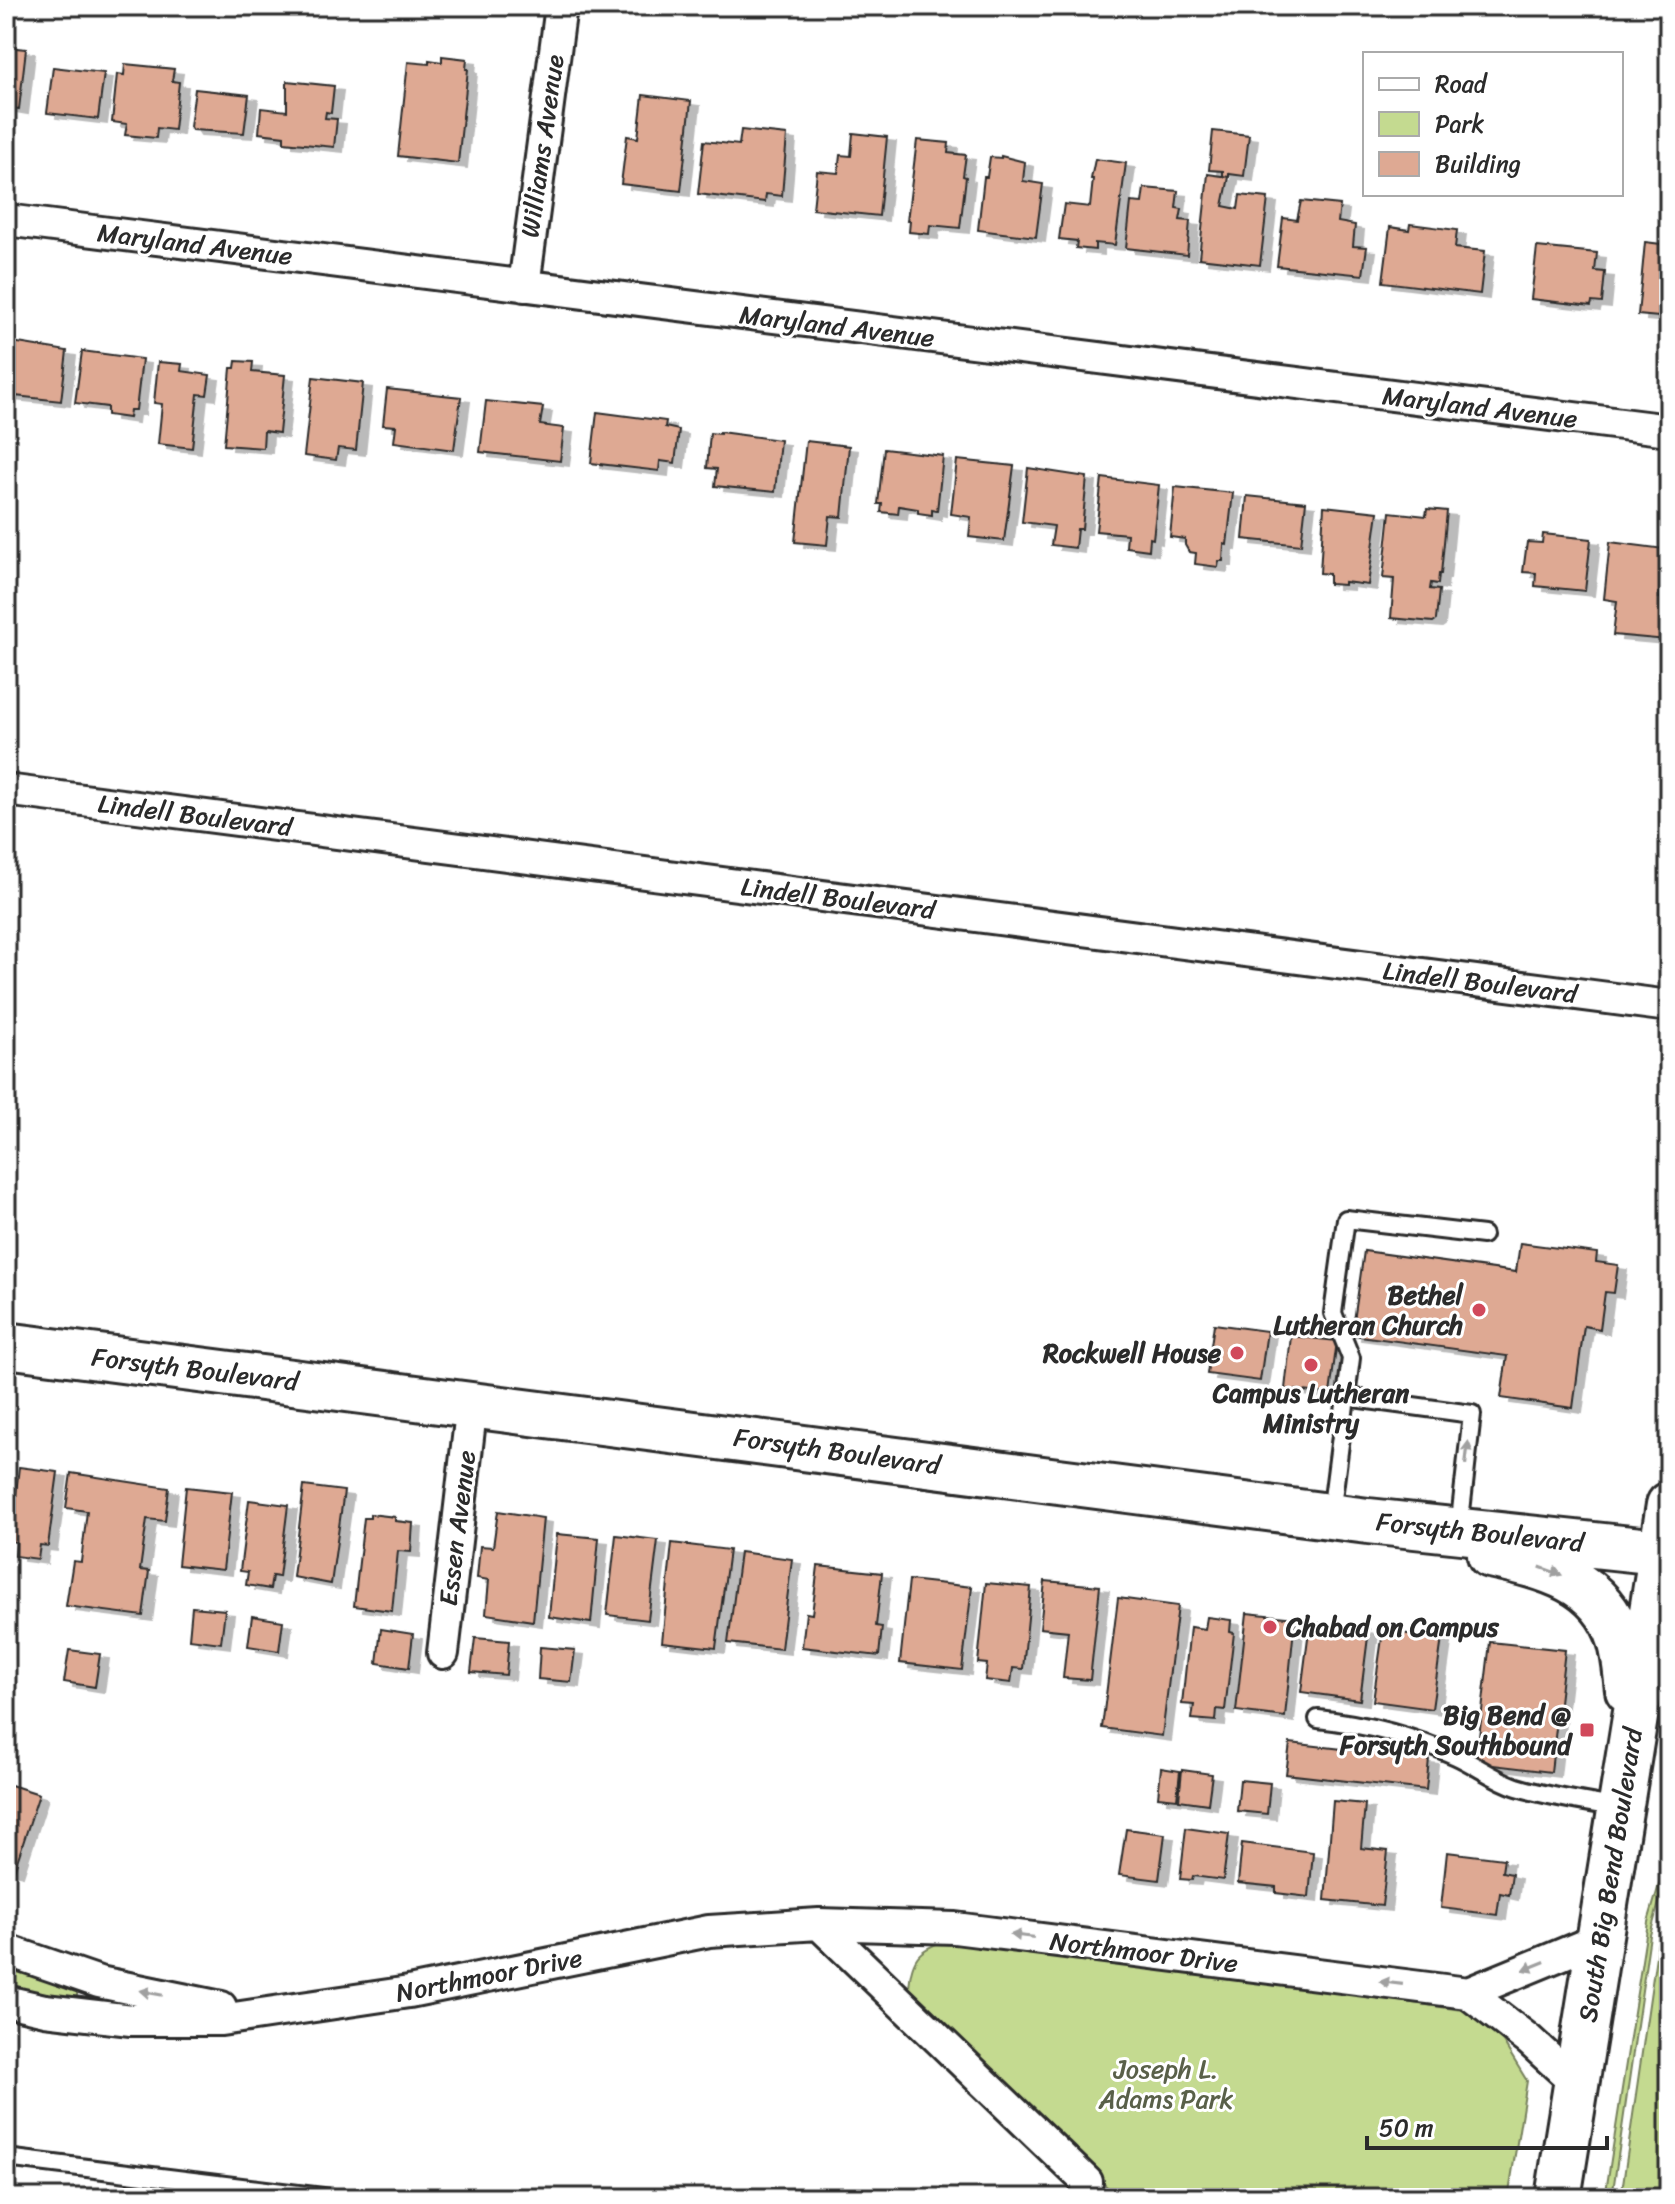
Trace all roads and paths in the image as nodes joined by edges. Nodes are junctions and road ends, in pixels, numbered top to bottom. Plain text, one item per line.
1 (561, 6) edge
2 (6, 220) edge
3 (524, 286) junction
4 (1669, 430) edge
5 (6, 790) edge
6 (1669, 1006) edge
7 (1483, 1235) dead end
8 (6, 1345) edge
9 (1346, 1397) junction
10 (472, 1403) junction
11 (1669, 1505) edge
12 (1349, 1519) junction
13 (1458, 1530) junction
14 (1665, 1553) edge
15 (443, 1653) dead end
16 (1669, 1680) edge
17 (1318, 1719) dead end
18 (1634, 1730) junction
19 (1622, 1808) junction
20 (819, 1924) junction
21 (1599, 1939) junction
22 (6, 1950) edge
23 (1468, 1993) junction
24 (6, 2001) edge
25 (254, 2014) junction
26 (1576, 2083) junction
27 (6, 2158) edge
28 (1087, 2182) dead end
29 (331, 2198) edge
30 (1558, 2198) edge

1 - 3 street, Williams Avenue
2 - 3 street, Maryland Avenue
3 - 4 street, Maryland Avenue
5 - 6 street, Lindell Boulevard
7 - 9 lane
8 - 10 main road, Forsyth Boulevard
9 - 12 lane
13 -> 9 lane
10 - 12 main road, Forsyth Boulevard
10 - 15 street, Essen Avenue
11 - 14 main road, South Big Bend Boulevard
12 - 13 main road, Forsyth Boulevard
12 -> 18 main road
13 - 14 main road, Forsyth Boulevard
14 - 18 main road, South Big Bend Boulevard
16 - 18 main road
17 - 19 lane
18 - 19 main road, South Big Bend Boulevard
19 - 21 main road, South Big Bend Boulevard
23 -> 20 street, Northmoor Drive
20 - 25 street, Northmoor Drive
20 - 28 street
21 -> 23 street, Northmoor Drive
21 - 26 main road, South Big Bend Boulevard
25 -> 22 street, Northmoor Drive
23 - 26 street
24 - 25 street, Northmoor Drive
26 - 30 main road, South Big Bend Boulevard
27 - 29 lane

